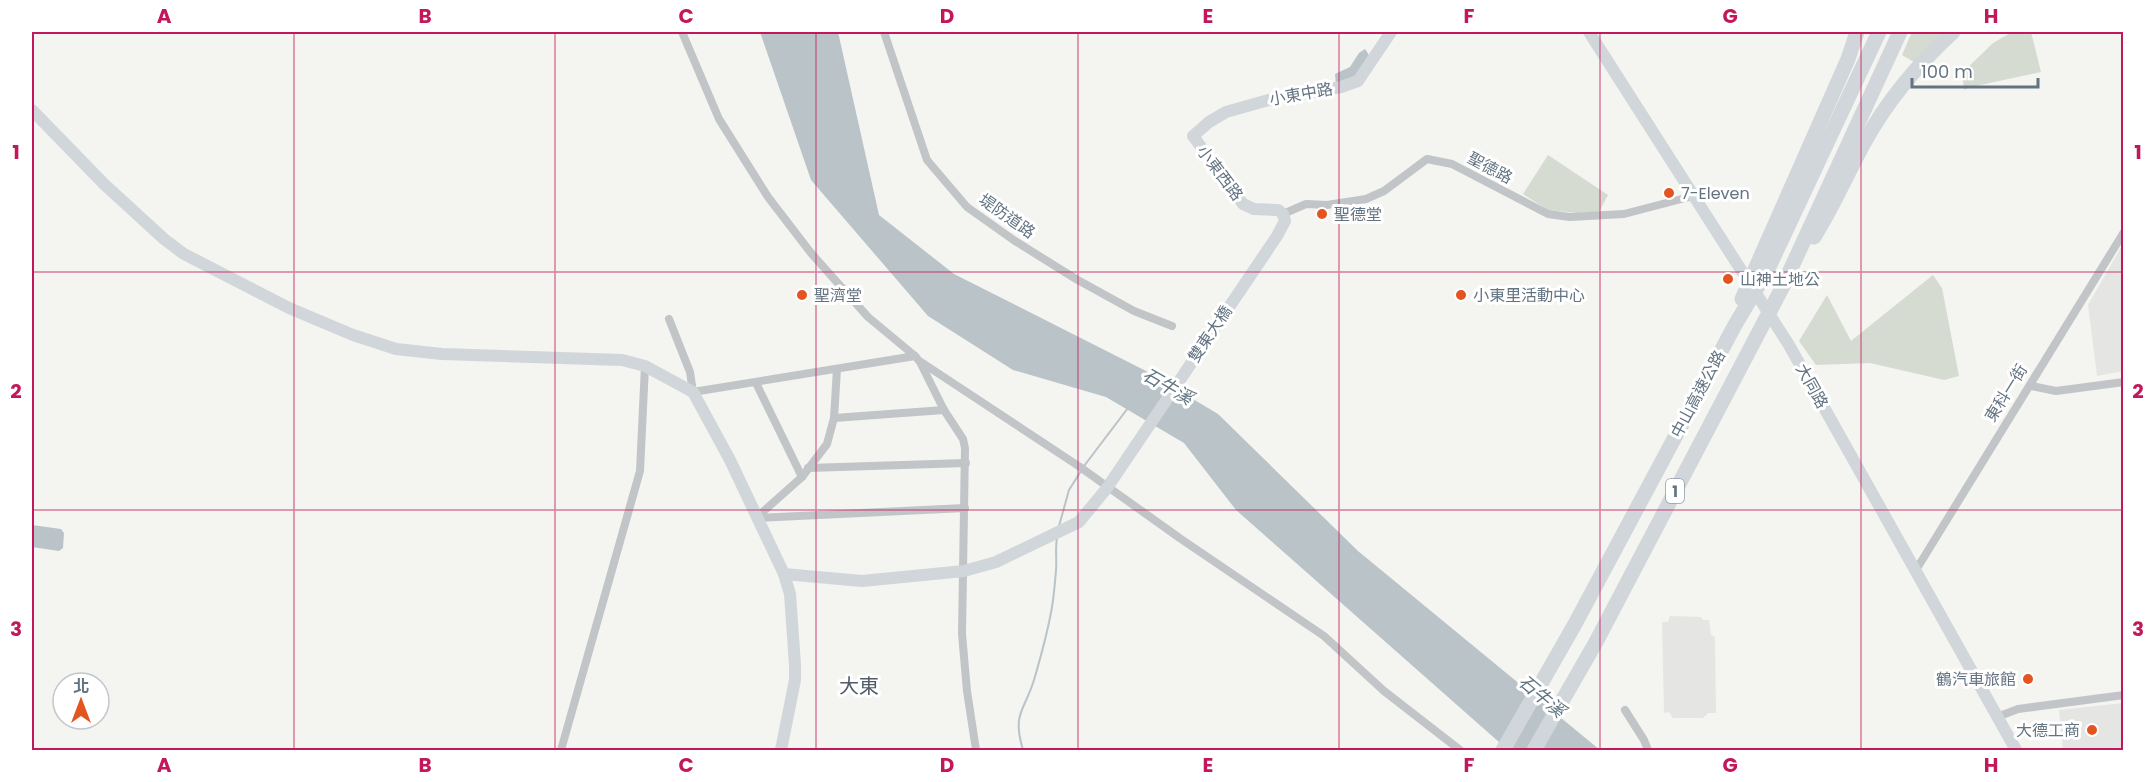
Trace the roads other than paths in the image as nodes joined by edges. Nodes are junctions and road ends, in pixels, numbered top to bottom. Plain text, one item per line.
1 (682, 32) edge
2 (884, 32) edge
3 (1391, 32) edge
4 (1589, 32) edge
5 (1858, 32) edge
6 (1879, 32) edge
7 (1900, 32) edge
8 (1953, 32) edge
9 (32, 110) edge
10 (1193, 136) joint
11 (1693, 196) junction
12 (1283, 214) junction
13 (2124, 232) edge
14 (1782, 288) junction
15 (669, 319) dead end
16 (1735, 325) junction
17 (1172, 326) dead end
18 (918, 359) junction
19 (645, 366) junction
20 (837, 369) junction
21 (2124, 382) edge
22 (756, 383) junction
23 (2031, 386) junction
24 (693, 392) junction
25 (944, 410) junction
26 (834, 418) junction
27 (966, 463) junction
28 (808, 468) junction
29 (802, 477) junction
30 (1107, 488) junction
31 (965, 508) junction
32 (757, 518) junction
33 (1916, 570) junction
34 (964, 571) junction
35 (784, 574) junction
36 (2124, 695) edge
37 (1625, 710) dead end
38 (1997, 717) junction
39 (561, 750) edge
40 (781, 750) edge
41 (976, 750) edge
42 (1460, 750) edge
43 (1503, 750) edge
44 (1534, 750) edge
45 (1648, 750) edge
46 (2016, 750) edge

1 - 18 street
2 - 17 street, 堤防道路
3 - 10 street, 小東中路
4 - 11 street, 大同路
5 - 16 highway
6 - 16 highway, 中山高速公路 / 1
7 - 14 highway, 中山高速公路 / 1
8 - 14 highway
9 - 19 street
10 - 12 street, 小東西路
11 - 12 street, 聖德路
11 - 33 street, 大同路
12 - 30 street, 雙東大橋
13 - 23 street, 東科一街
14 - 44 highway, 中山高速公路 / 1
15 - 24 street
16 - 43 highway, 中山高速公路 / 1
18 - 20 street
18 - 25 street
18 - 30 street
19 - 24 street
19 - 39 street
20 - 22 street
20 - 26 street
21 - 23 street
22 - 24 street
22 - 29 street
23 - 33 street, 東科一街
24 - 32 street
25 - 26 street
25 - 27 street
26 - 28 street
27 - 28 street
27 - 31 street
28 - 29 street
29 - 32 street
30 - 34 street, 雙東大橋
30 - 42 street
31 - 32 street
31 - 34 street
32 - 35 street
33 - 38 street, 大同路
34 - 35 street, 雙東大橋
34 - 41 street
35 - 40 street
36 - 38 street
37 - 45 street
38 - 46 street, 大同路

